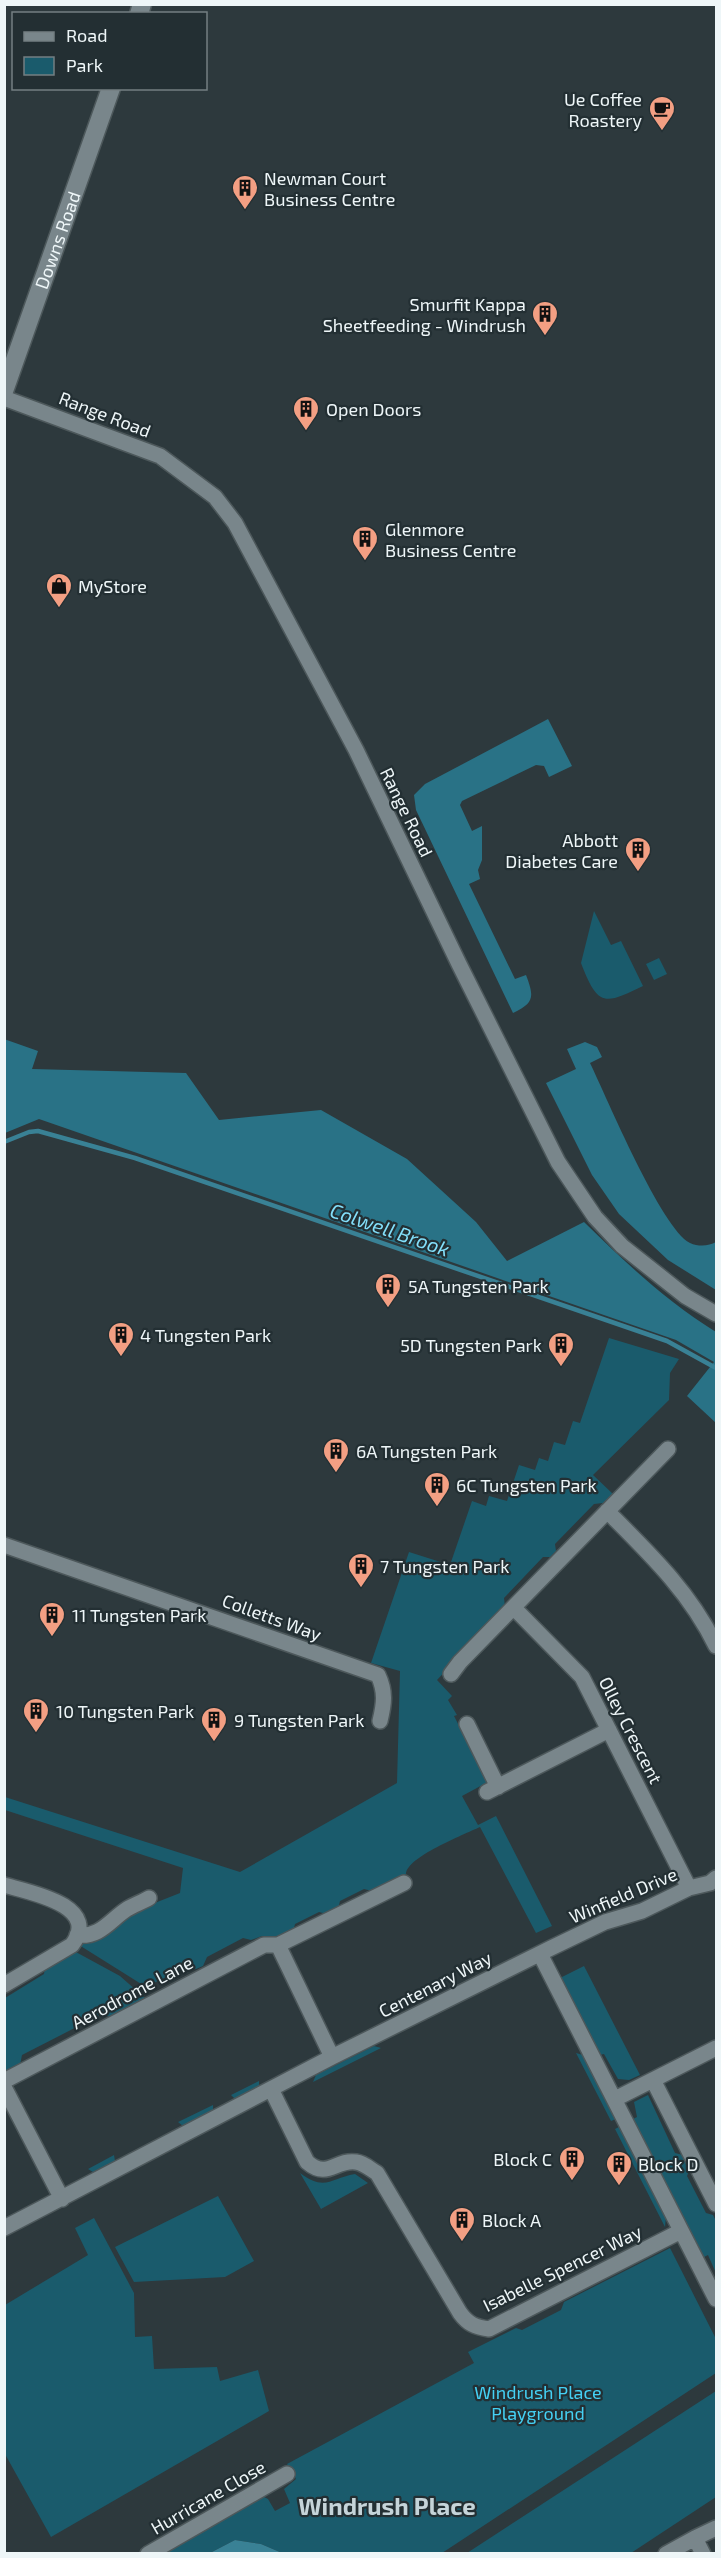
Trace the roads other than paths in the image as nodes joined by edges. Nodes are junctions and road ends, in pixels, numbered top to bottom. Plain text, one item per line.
1 (110, 90) edge
2 (4, 391) edge
3 (4, 398) edge
4 (717, 1314) edge
5 (668, 1449) dead end
6 (607, 1511) junction
7 (4, 1545) edge
8 (513, 1608) junction
9 (717, 1646) edge
10 (451, 1674) dead end
11 (380, 1721) dead end
12 (466, 1724) dead end
13 (609, 1730) junction
14 (404, 1883) dead end
15 (4, 1885) edge
16 (714, 1886) edge
17 (689, 1888) junction
18 (149, 1898) dead end
19 (77, 1935) junction
20 (278, 1945) junction
21 (540, 1954) junction
22 (4, 1985) edge
23 (717, 2048) edge
24 (332, 2057) junction
25 (654, 2080) junction
26 (4, 2081) edge
27 (4, 2087) edge
28 (271, 2089) junction
29 (615, 2099) junction
30 (62, 2199) junction
31 (717, 2204) edge
32 (4, 2228) edge
33 (681, 2230) junction
34 (717, 2299) edge
35 (287, 2474) dead end
36 (717, 2528) edge
37 (695, 2538) junction
38 (148, 2553) edge
39 (666, 2553) edge
40 (703, 2553) edge

1 - 2 street, Downs Road
3 - 4 street, Range Road
5 - 6 street
6 - 8 street
6 - 9 street
7 - 11 street, Colletts Way
8 - 10 street
8 - 13 street, Olley Crescent
12 - 13 street
13 - 17 street, Olley Crescent
14 - 20 street, Aerodrome Lane
15 - 19 street
16 - 17 street, Winfield Drive
17 - 21 street, Winfield Drive
18 - 19 street
19 - 22 street
20 - 24 street
20 - 26 street, Aerodrome Lane
21 - 24 street, Centenary Way
21 - 29 street
23 - 25 street
24 - 28 street, Centenary Way
25 - 29 street
25 - 31 street
27 - 30 street
28 - 30 street, Centenary Way
28 - 33 street, Isabelle Spencer Way
29 - 33 street
30 - 32 street, Centenary Way
33 - 34 street
35 - 38 street, Hurricane Close
36 - 37 street
37 - 39 street
37 - 40 street

